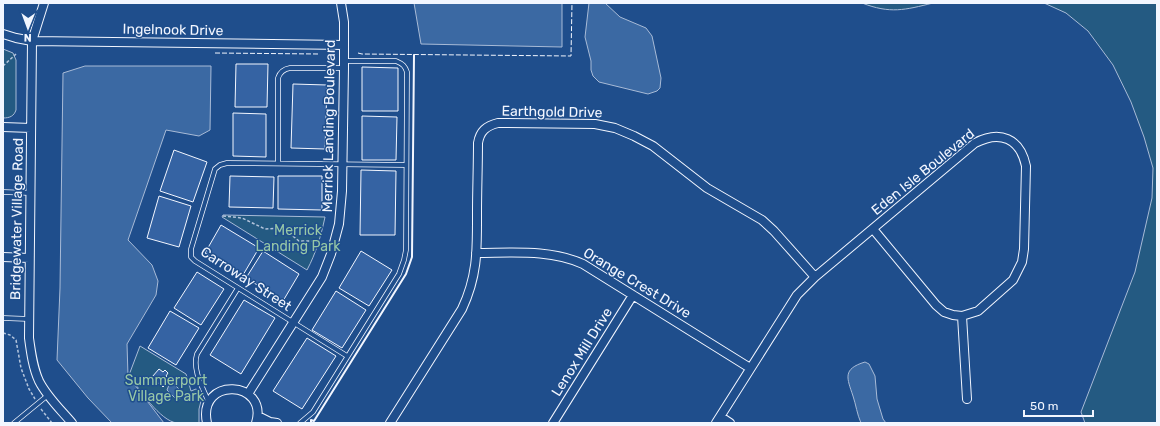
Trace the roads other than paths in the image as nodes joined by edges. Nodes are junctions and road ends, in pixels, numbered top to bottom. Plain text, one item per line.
1 (44, 3) edge
2 (341, 3) edge
3 (3, 34) edge
4 (32, 41) junction
5 (344, 45) junction
6 (344, 65) junction
7 (3, 128) edge
8 (31, 128) junction
9 (278, 163) junction
10 (342, 164) junction
11 (406, 165) junction
12 (3, 192) edge
13 (30, 193) junction
14 (874, 229) junction
15 (476, 253) junction
16 (3, 257) edge
17 (29, 258) junction
18 (815, 277) junction
19 (238, 288) junction
20 (633, 295) junction
21 (962, 316) junction
22 (3, 318) edge
23 (29, 319) junction
24 (293, 322) junction
25 (347, 356) junction
26 (750, 368) junction
27 (248, 394) junction
28 (48, 395) junction
29 (967, 399) dead end
30 (209, 403) junction
31 (257, 420) edge
32 (718, 420) edge
33 (14, 423) edge
34 (72, 423) edge
35 (207, 423) edge
36 (277, 423) edge
37 (300, 423) edge
38 (390, 423) edge
39 (553, 423) edge
40 (730, 423) edge

1 - 4 street, Bridgewater Village Road
2 - 5 street, Merrick Landing Boulevard
3 - 4 street, Ingelnook Drive
4 - 5 street, Ingelnook Drive
4 - 8 street, Bridgewater Village Road
5 - 6 street, Merrick Landing Boulevard
6 - 9 lane
6 - 10 street, Merrick Landing Boulevard
6 - 11 lane
7 - 8 street
8 - 13 street, Bridgewater Village Road
9 - 10 lane, Carroway Street
9 - 19 lane, Carroway Street
10 - 11 lane, Carroway Street
10 - 24 street, Merrick Landing Boulevard
11 - 25 lane
12 - 13 lane
13 - 17 street, Bridgewater Village Road
14 - 18 street, Eden Isle Boulevard
14 - 21 street, Eden Isle Boulevard
14 - 21 street, Eden Isle Boulevard
15 - 18 street, Earthgold Drive
15 - 20 street, Orange Crest Drive
15 - 38 street, Earthgold Drive
16 - 17 street
17 - 23 street, Bridgewater Village Road
18 - 26 street, Eden Isle Boulevard
19 - 24 lane, Carroway Street
19 - 30 lane
20 - 26 street, Orange Crest Drive
20 - 39 street, Lenox Mill Drive
21 - 29 street
22 - 23 lane
23 - 28 street, Bridgewater Village Road
24 - 25 lane, Carroway Street
24 - 27 street, Merrick Landing Boulevard
25 - 37 lane
26 - 32 street, Eden Isle Boulevard
27 - 30 street
27 - 31 street
28 - 33 lane
28 - 34 street, Bridgewater Village Road
30 - 35 street
31 - 36 street
32 - 40 street

